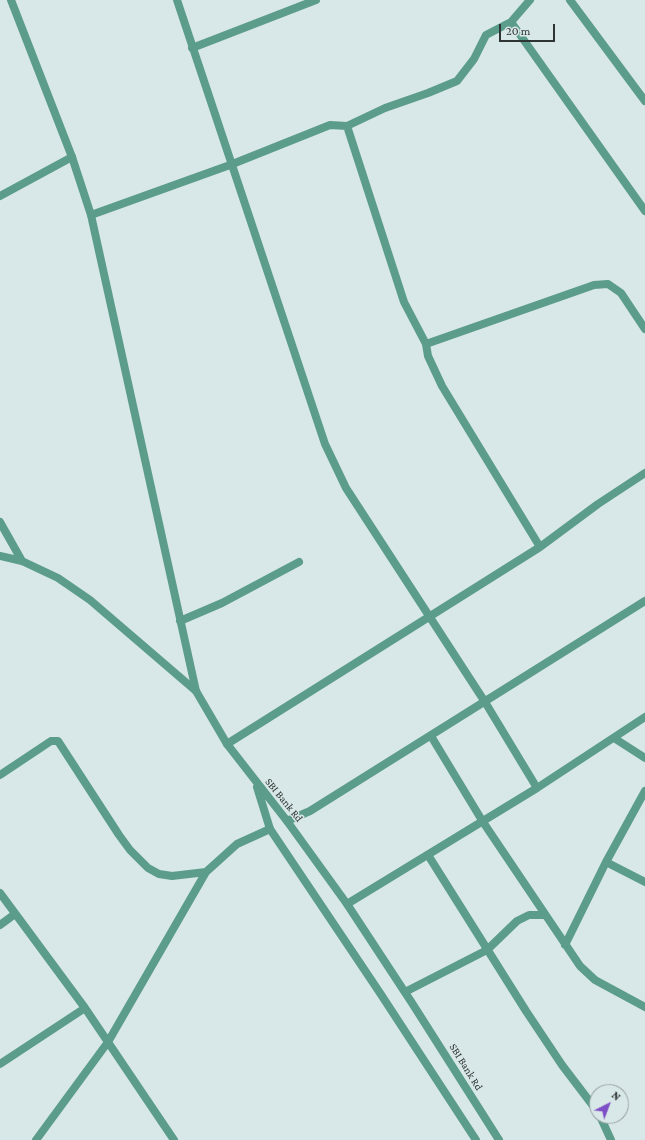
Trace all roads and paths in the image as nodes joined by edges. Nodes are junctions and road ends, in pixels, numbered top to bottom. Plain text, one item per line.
1 (11, 0) edge
2 (177, 0) edge
3 (316, 0) edge
4 (530, 0) edge
5 (570, 0) edge
6 (511, 22) junction
7 (192, 48) junction
8 (645, 101) edge
9 (347, 126) junction
10 (72, 157) junction
11 (230, 165) junction
12 (0, 196) edge
13 (645, 211) edge
14 (91, 215) junction
15 (645, 328) edge
16 (426, 344) junction
17 (645, 474) edge
18 (0, 522) edge
19 (540, 547) junction
20 (0, 556) edge
21 (22, 561) junction
22 (299, 562) dead end
23 (645, 601) edge
24 (431, 616) junction
25 (180, 621) junction
26 (196, 691) junction
27 (485, 702) junction
28 (645, 717) edge
29 (430, 736) junction
30 (614, 738) junction
31 (227, 744) junction
32 (645, 758) edge
33 (0, 775) edge
34 (256, 782) junction
35 (537, 788) junction
36 (645, 791) edge
37 (288, 821) junction
38 (483, 822) junction
39 (270, 829) junction
40 (428, 855) junction
41 (606, 862) junction
42 (206, 872) junction
43 (645, 882) edge
44 (0, 893) edge
45 (347, 904) junction
46 (15, 914) junction
47 (545, 915) junction
48 (0, 925) edge
49 (565, 945) junction
50 (487, 950) junction
51 (404, 992) junction
52 (645, 1007) edge
53 (85, 1008) junction
54 (108, 1042) junction
55 (0, 1064) edge
56 (589, 1100) edge
57 (604, 1124) edge
58 (36, 1140) edge
59 (174, 1140) edge
60 (476, 1140) edge
61 (499, 1140) edge
62 (611, 1140) edge

1 - 10 street
2 - 7 street
3 - 7 street
4 - 6 street
5 - 8 street
6 - 9 street
6 - 13 street
7 - 11 street
9 - 11 street
9 - 16 street
10 - 12 street
10 - 14 street
11 - 14 street
11 - 24 street
14 - 25 street
15 - 16 street
16 - 19 street
17 - 19 street
18 - 21 street
19 - 24 street
20 - 21 street
21 - 26 street
22 - 25 street
23 - 27 street
24 - 27 street
24 - 31 street
25 - 26 street
26 - 31 street
27 - 29 street
27 - 35 street
28 - 30 street
29 - 37 street
29 - 38 street
30 - 32 street
30 - 35 street
31 - 34 street
33 - 42 street
34 - 37 street, SBI Bank Rd
34 - 39 street, SBI Bank Rd
35 - 38 street
36 - 41 street
37 - 45 street, SBI Bank Rd
38 - 40 street
38 - 47 street
39 - 42 street
39 - 60 street, SBI Bank Rd
40 - 45 street
40 - 50 street
41 - 43 street
41 - 49 street
42 - 54 street
44 - 46 street
45 - 51 street, SBI Bank Rd
46 - 48 street
46 - 53 street
47 - 49 street
47 - 50 street
49 - 52 street
50 - 51 street
50 - 56 street
51 - 61 street, SBI Bank Rd
53 - 54 street
53 - 55 street
54 - 58 street
54 - 59 street
57 - 62 street

